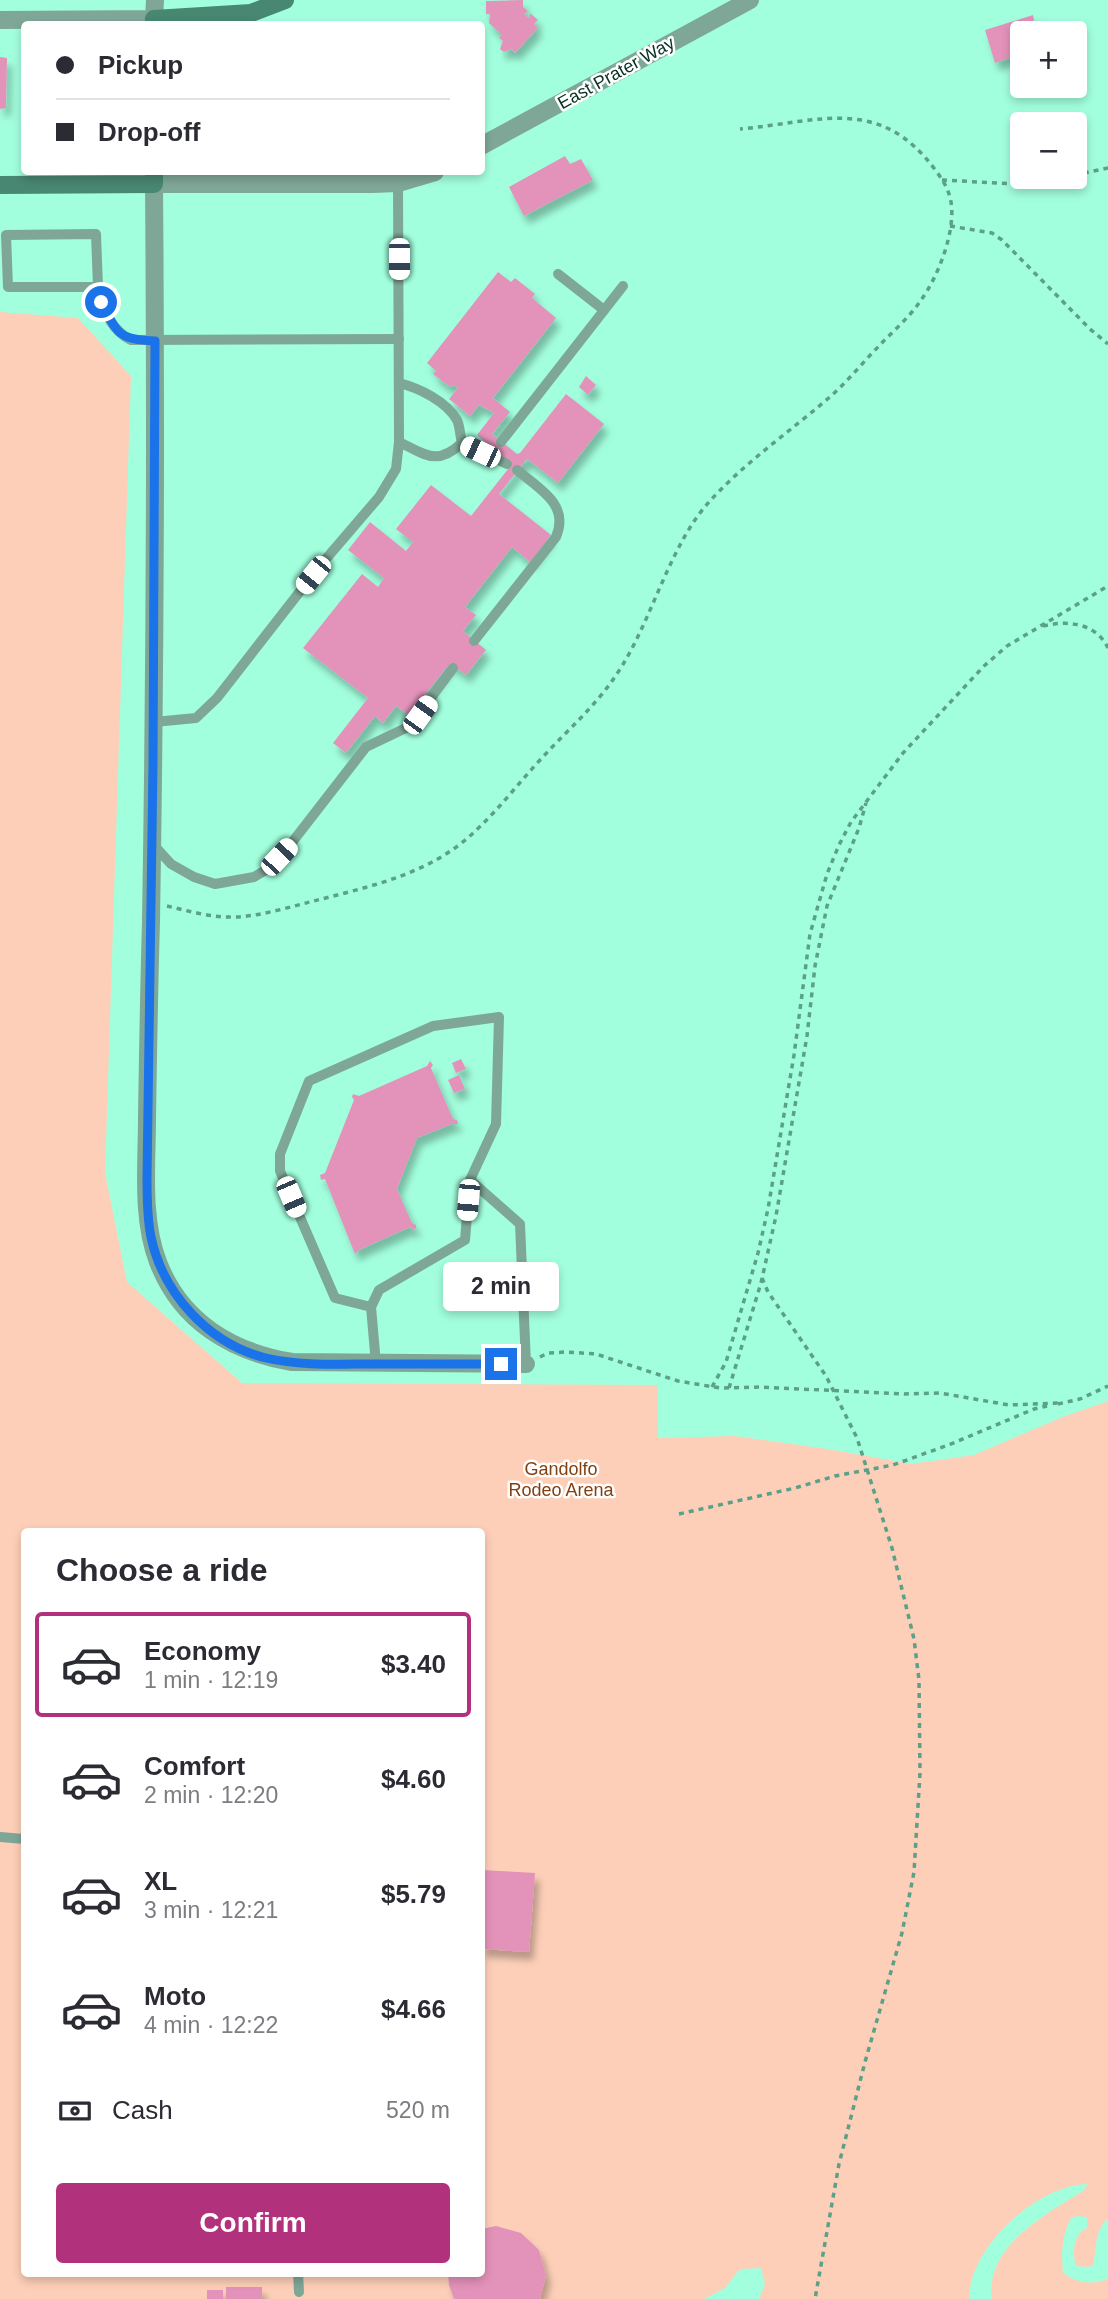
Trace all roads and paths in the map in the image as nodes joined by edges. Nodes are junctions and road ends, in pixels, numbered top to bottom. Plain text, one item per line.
1 (155, 0) edge
2 (285, 0) edge
3 (750, 0) edge
4 (0, 20) edge
5 (77, 21) edge
6 (154, 21) edge
7 (165, 21) edge
8 (740, 129) dead end
9 (485, 144) edge
10 (1108, 167) edge
11 (1087, 172) edge
12 (425, 175) edge
13 (154, 178) edge
14 (942, 180) junction
15 (398, 183) junction
16 (1010, 184) edge
17 (0, 185) edge
18 (950, 226) junction
19 (558, 274) dead end
20 (98, 286) junction
21 (623, 286) dead end
22 (604, 310) junction
23 (400, 339) junction
24 (155, 341) junction
25 (1108, 344) edge
26 (399, 383) junction
27 (400, 442) junction
28 (461, 443) junction
29 (496, 450) junction
30 (1108, 586) edge
31 (1038, 627) junction
32 (474, 641) dead end
33 (1108, 648) edge
34 (453, 668) dead end
35 (154, 722) junction
36 (867, 799) junction
37 (152, 843) junction
38 (151, 902) junction
39 (470, 1180) junction
40 (762, 1278) junction
41 (371, 1307) junction
42 (376, 1364) junction
43 (526, 1364) junction
44 (1108, 1386) edge
45 (712, 1387) junction
46 (729, 1388) junction
47 (834, 1391) junction
48 (1059, 1404) junction
49 (869, 1470) junction
50 (679, 1514) dead end
51 (0, 1838) edge
52 (21, 1839) edge
53 (298, 2277) edge
54 (299, 2292) dead end
55 (815, 2299) edge

1 - 6 street
2 - 7 street
3 - 9 street, East Prater Way
4 - 5 street
8 - 14 path
10 - 11 path
12 - 15 street
13 - 15 street
13 - 17 street
13 - 24 street
14 - 16 path
14 - 18 path
15 - 23 lane
18 - 25 path
18 - 38 path
19 - 22 lane
20 - 20 lane
20 - 24 lane
21 - 22 lane
22 - 29 lane
23 - 24 lane
23 - 26 lane
24 - 35 street
26 - 27 lane
26 - 28 lane
27 - 28 lane
27 - 35 lane
28 - 29 lane
29 - 32 lane
30 - 31 path
31 - 33 path
31 - 36 path
34 - 37 lane
35 - 37 street
36 - 40 path
36 - 45 path
37 - 38 street
38 - 42 street
39 - 41 lane
39 - 41 lane
39 - 43 lane
40 - 46 path
40 - 47 path
41 - 42 lane
42 - 43 street
43 - 45 path
44 - 48 path
45 - 46 path
46 - 47 path
47 - 48 path
47 - 49 path
48 - 49 path
49 - 50 path
49 - 55 path
51 - 52 lane
53 - 54 lane

